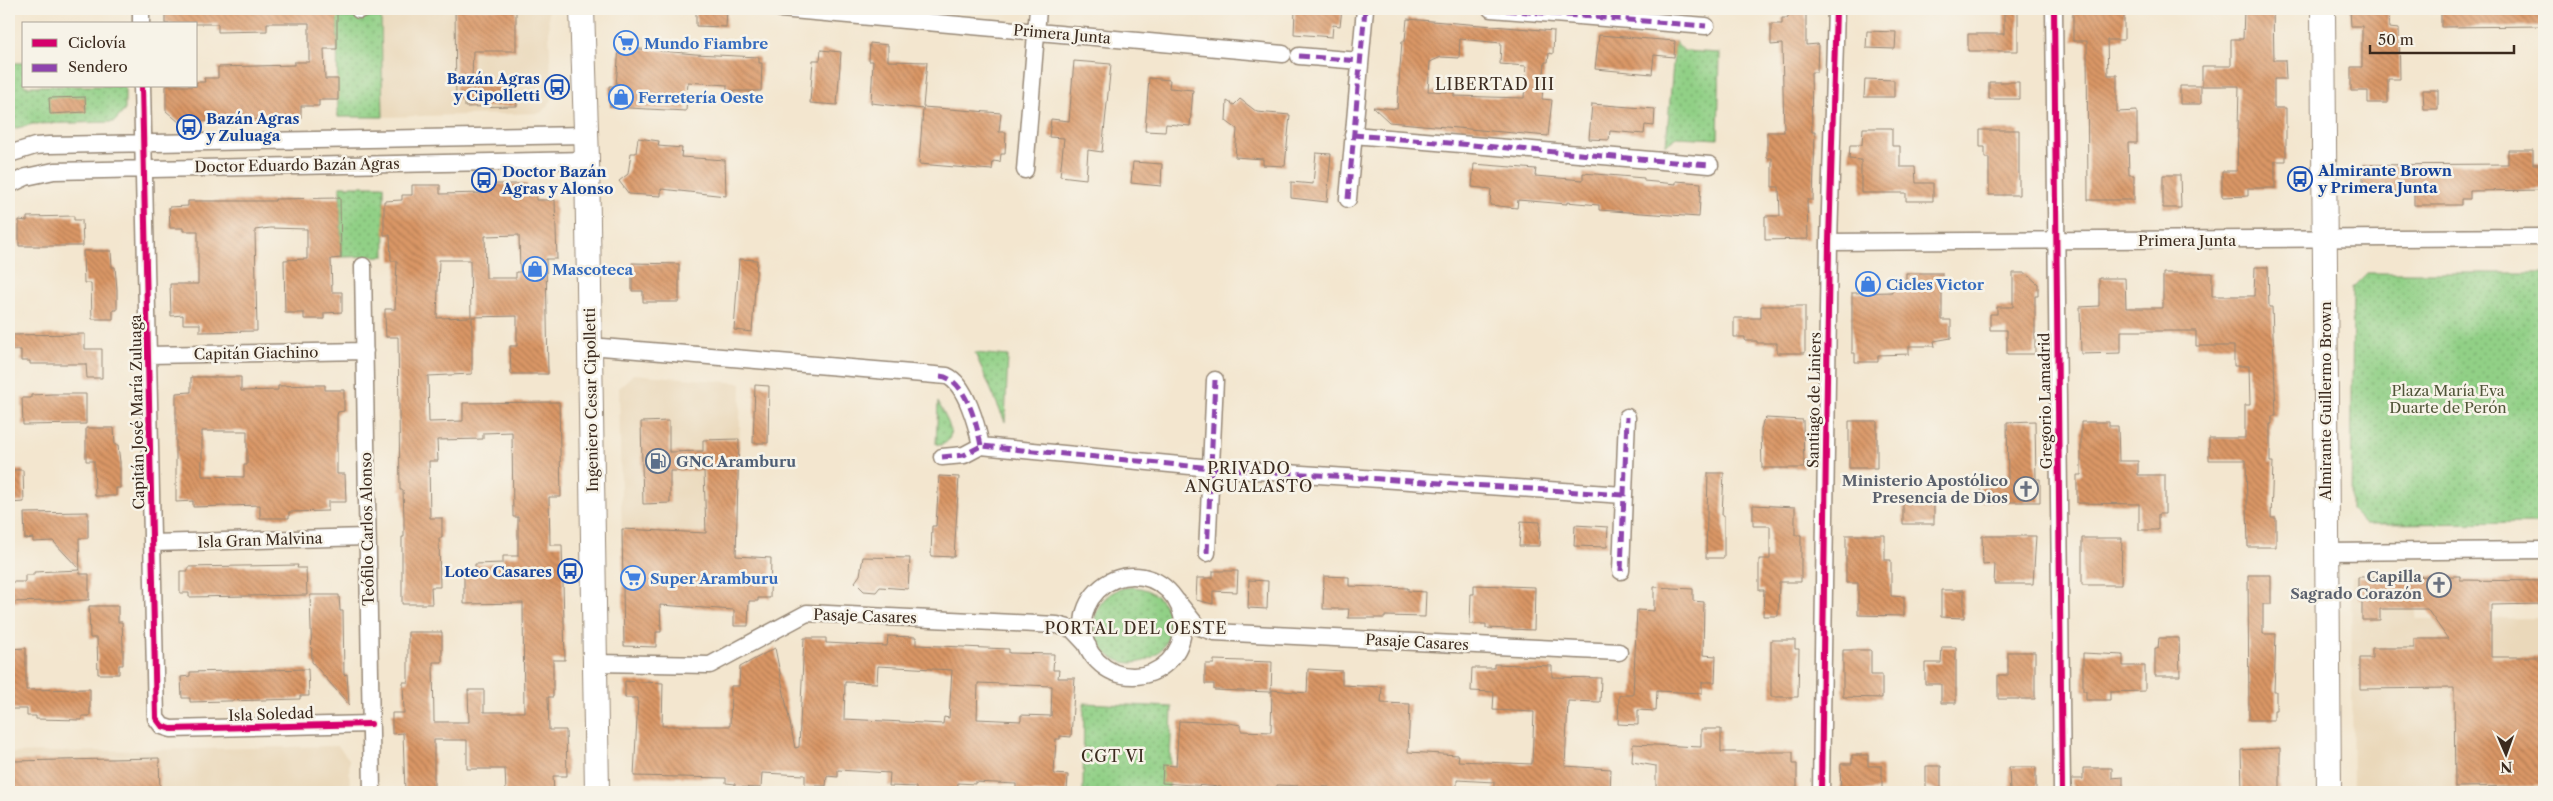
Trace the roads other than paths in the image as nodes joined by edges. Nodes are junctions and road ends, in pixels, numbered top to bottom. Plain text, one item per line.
1 (141, 9) edge
2 (582, 9) edge
3 (781, 9) edge
4 (1038, 9) edge
5 (1365, 9) edge
6 (1491, 9) edge
7 (1836, 9) edge
8 (2054, 9) edge
9 (2323, 9) edge
10 (141, 22) edge
11 (1706, 26) dead end
12 (1036, 32) junction
13 (1360, 61) junction
14 (142, 88) edge
15 (586, 134) junction
16 (1353, 135) junction
17 (144, 143) junction
18 (9, 154) edge
19 (587, 160) junction
20 (1710, 165) dead end
21 (144, 168) junction
22 (1025, 170) dead end
23 (9, 185) edge
24 (1348, 199) dead end
25 (2544, 237) edge
26 (2324, 239) junction
27 (2056, 241) junction
28 (1829, 242) junction
29 (363, 266) dead end
30 (590, 346) junction
31 (364, 351) junction
32 (148, 355) junction
33 (1215, 380) dead end
34 (1627, 417) dead end
35 (981, 446) junction
36 (942, 457) dead end
37 (1211, 468) junction
38 (1624, 495) junction
39 (368, 537) junction
40 (152, 543) junction
41 (2544, 550) edge
42 (2327, 552) junction
43 (1206, 553) dead end
44 (1621, 572) dead end
45 (1177, 601) junction
46 (1088, 603) junction
47 (1057, 624) junction
48 (1214, 632) junction
49 (1088, 646) junction
50 (1178, 648) junction
51 (1619, 652) dead end
52 (595, 663) junction
53 (371, 724) junction
54 (171, 729) joint
55 (372, 792) edge
56 (597, 792) edge
57 (1821, 792) edge
58 (2062, 792) edge
59 (2329, 792) edge

1 - 10 street
2 - 15 main road, Ingeniero Cesar Cipolletti
3 - 12 street, Primera Junta
4 - 12 street
5 - 13 street
6 - 11 street
7 - 28 street, Santiago de Liniers
8 - 27 street, Gregorio Lamadrid
9 - 26 main road, Almirante Guillermo Brown
12 - 13 street, Primera Junta
12 - 22 street
13 - 16 street
14 - 17 street, Capitán José María Zuluaga
15 - 17 street, Doctor Eduardo Bazán Agras
15 - 19 main road, Ingeniero Cesar Cipolletti
16 - 20 street
16 - 24 street
17 - 18 street, Doctor Eduardo Bazán Agras
17 - 21 street, Capitán José María Zuluaga
19 - 21 street, Doctor Eduardo Bazán Agras
19 - 30 main road, Ingeniero Cesar Cipolletti
21 - 23 street, Doctor Eduardo Bazán Agras
21 - 32 street, Capitán José María Zuluaga
25 - 26 street, Primera Junta
26 - 27 street, Primera Junta
26 - 42 main road, Almirante Guillermo Brown
27 - 28 street, Primera Junta
27 - 58 street, Gregorio Lamadrid
28 - 57 street, Santiago de Liniers
29 - 31 street, Teófilo Carlos Alonso
30 - 35 street
30 - 52 main road, Ingeniero Cesar Cipolletti
31 - 32 street, Capitán Giachino
31 - 39 street, Teófilo Carlos Alonso
32 - 40 street, Capitán José María Zuluaga
33 - 37 street
34 - 38 street
35 - 36 street
35 - 37 street
37 - 38 street
37 - 43 street
38 - 44 street
39 - 40 street, Isla Gran Malvina
39 - 53 street, Teófilo Carlos Alonso
40 - 54 street, Capitán José María Zuluaga
41 - 42 street
42 - 59 main road, Almirante Guillermo Brown
45 - 46 street, Pasaje Casares
45 - 48 street, Pasaje Casares
45 - 50 street
46 - 47 street, Pasaje Casares
46 - 49 street, Pasaje Casares
47 - 49 street, Pasaje Casares
47 - 52 street, Pasaje Casares
48 - 50 street, Pasaje Casares
48 - 51 street, Pasaje Casares
49 - 50 street, Pasaje Casares
52 - 56 main road, Ingeniero Cesar Cipolletti
53 - 54 street, Isla Soledad
53 - 55 street, Teófilo Carlos Alonso

